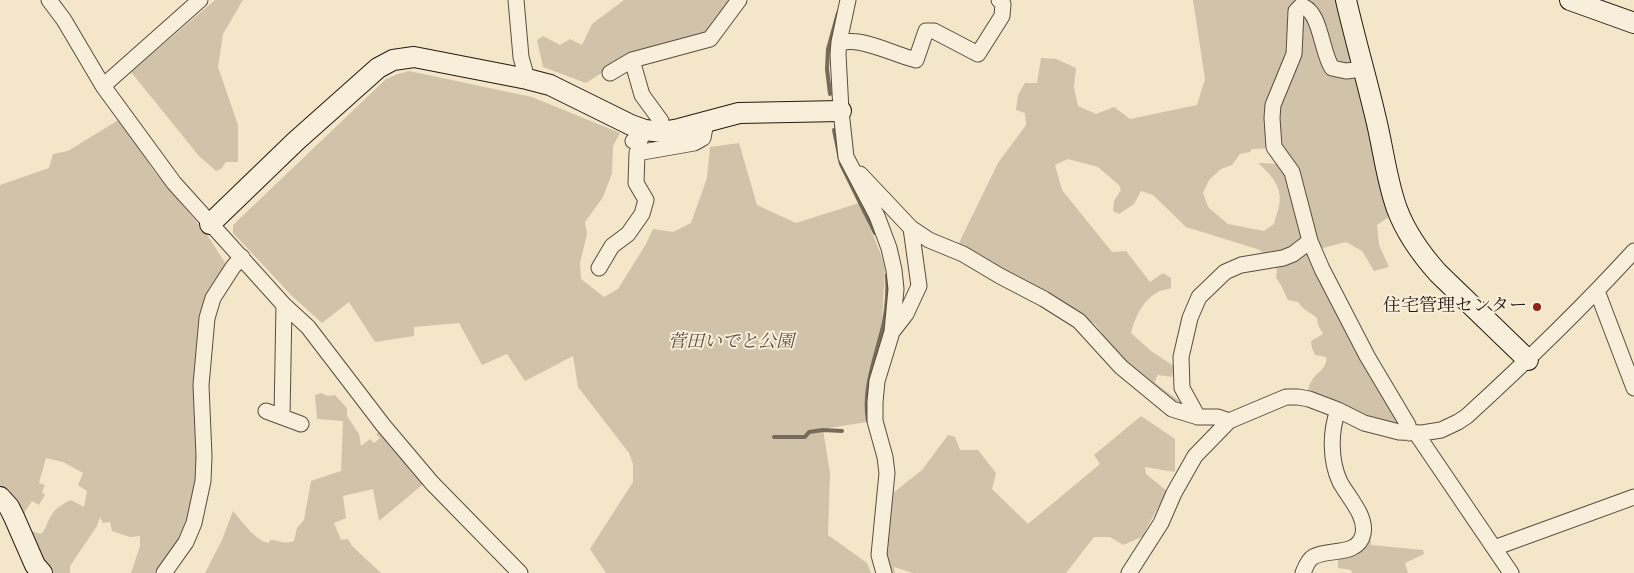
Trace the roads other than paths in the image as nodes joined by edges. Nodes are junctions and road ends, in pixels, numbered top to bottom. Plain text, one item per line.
1 (50, 0) edge
2 (200, 0) edge
3 (516, 0) edge
4 (739, 0) edge
5 (848, 0) edge
6 (999, 0) edge
7 (1346, 0) edge
8 (1570, 0) edge
9 (1634, 22) edge
10 (838, 42) junction
11 (632, 60) junction
12 (1363, 69) junction
13 (610, 73) dead end
14 (527, 78) junction
15 (103, 86) junction
16 (841, 112) junction
17 (706, 122) junction
18 (646, 134) junction
19 (851, 167) junction
20 (210, 224) junction
21 (912, 228) junction
22 (1310, 240) junction
23 (1634, 251) edge
24 (242, 257) junction
25 (599, 268) dead end
26 (1597, 291) junction
27 (284, 305) junction
28 (892, 332) junction
29 (1528, 360) junction
30 (1634, 388) edge
31 (1338, 410) junction
32 (266, 411) dead end
33 (282, 417) junction
34 (1198, 417) junction
35 (1229, 421) junction
36 (300, 424) dead end
37 (1412, 433) junction
38 (0, 497) edge
39 (1634, 497) edge
40 (1494, 548) junction
41 (42, 573) edge
42 (164, 573) edge
43 (520, 573) edge
44 (884, 573) edge
45 (1129, 573) edge
46 (1303, 573) edge
47 (1511, 573) edge

1 - 15 street
2 - 15 street
3 - 14 street
4 - 11 street
5 - 10 street
6 - 10 street
7 - 12 street
8 - 9 street
10 - 16 street
11 - 13 street
11 - 18 street
12 - 22 street
12 - 29 street
14 - 18 street
14 - 20 street
15 - 20 street
16 - 17 street
16 - 19 street
17 - 18 street
17 - 25 street
19 - 21 street
19 - 28 street
20 - 24 street
21 - 28 street
21 - 34 street
22 - 34 street
22 - 37 street
23 - 26 street
24 - 27 street
24 - 42 street
26 - 29 street
26 - 30 street
27 - 33 street
27 - 43 street
28 - 44 street
29 - 37 street
31 - 35 street
31 - 37 street
31 - 46 street
32 - 33 street
33 - 36 street
34 - 35 street
35 - 45 street
37 - 40 street
38 - 41 street
39 - 40 street
40 - 47 street

